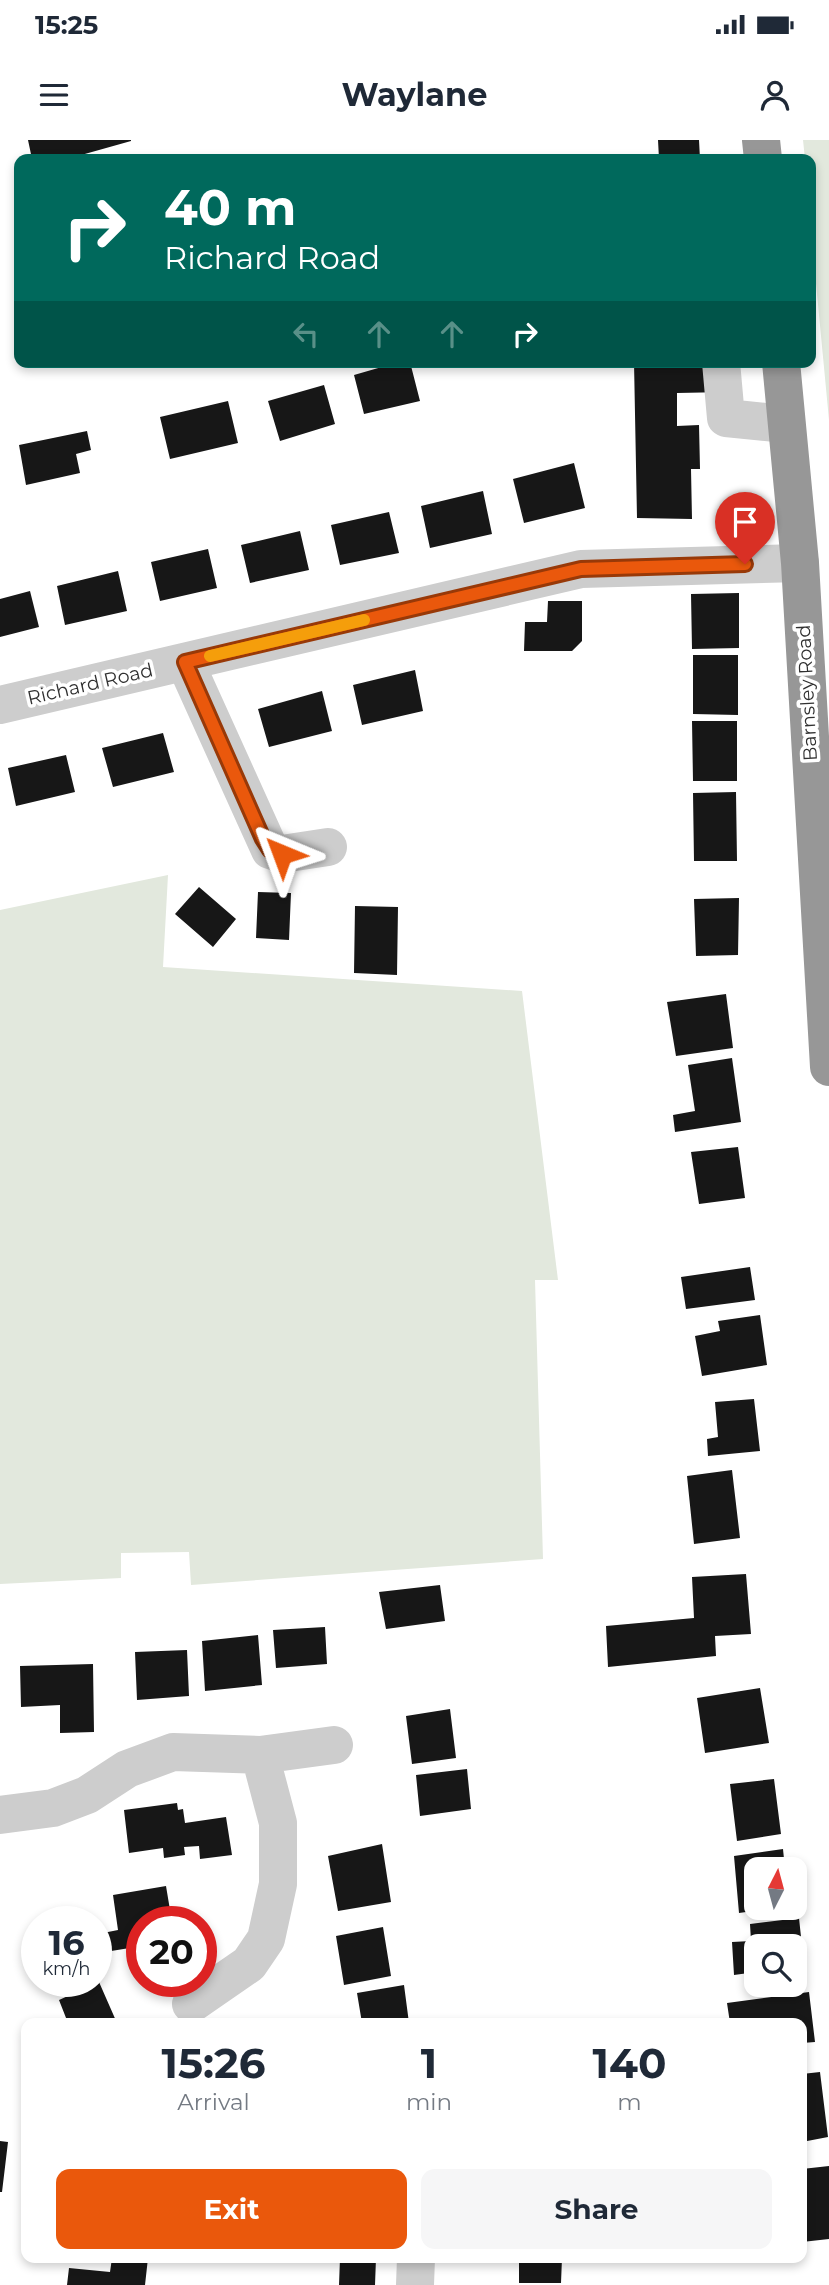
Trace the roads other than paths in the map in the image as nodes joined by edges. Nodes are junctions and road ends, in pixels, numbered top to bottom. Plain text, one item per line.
1 (722, 368) edge
2 (781, 368) edge
3 (786, 424) junction
4 (800, 563) junction
5 (185, 662) junction
6 (0, 705) edge
7 (328, 847) dead end
8 (829, 1067) edge
9 (334, 1745) dead end
10 (260, 1755) junction
11 (0, 1815) edge
12 (191, 2004) dead end
13 (416, 2263) edge
14 (415, 2285) edge

1 - 3 street
2 - 3 highway, Barnsley Road
3 - 4 highway, Barnsley Road
4 - 5 street, Richard Road
4 - 8 highway, Barnsley Road
5 - 6 street, Richard Road
5 - 7 street
9 - 10 street
10 - 11 street
10 - 12 street
13 - 14 street

